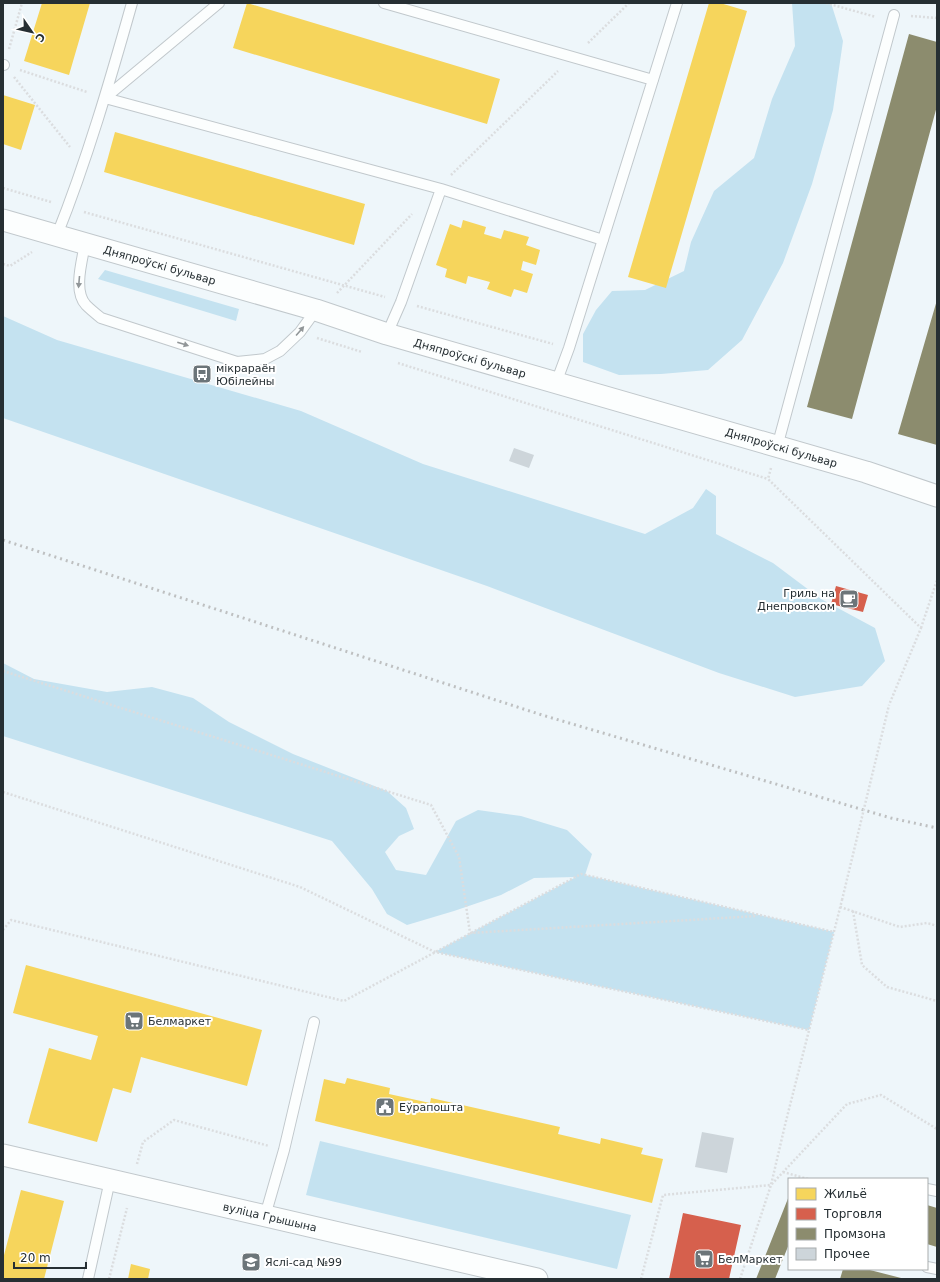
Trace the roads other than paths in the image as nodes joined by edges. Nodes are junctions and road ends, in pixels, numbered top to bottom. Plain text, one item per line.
1 (132, 3) edge
2 (220, 3) edge
3 (384, 3) edge
4 (676, 3) edge
5 (893, 18) road end
6 (653, 80) junction
7 (105, 98) junction
8 (439, 189) junction
9 (3, 220) edge
10 (57, 236) junction
11 (603, 240) junction
12 (85, 244) junction
13 (319, 311) junction
14 (387, 334) junction
15 (556, 383) junction
16 (777, 447) junction
17 (937, 496) edge
18 (314, 1022) dead end
19 (3, 1155) edge
20 (110, 1180) junction
21 (265, 1216) junction
22 (88, 1279) edge
23 (537, 1279) edge

1 - 7 lane
2 - 7 lane
3 - 6 lane
4 - 6 lane
5 - 16 lane
6 - 11 lane
7 - 8 lane
7 - 10 lane
8 - 11 lane
8 - 14 lane
9 - 10 street, Дняпроўскі бульвар
10 - 12 street, Дняпроўскі бульвар
11 - 15 lane
12 - 13 street, Дняпроўскі бульвар
12 -> 13 lane
13 - 14 street, Дняпроўскі бульвар
14 - 15 street, Дняпроўскі бульвар
15 - 16 street, Дняпроўскі бульвар
16 - 17 street, Дняпроўскі бульвар
18 - 21 lane
19 - 20 street, вуліца Грышына
20 - 21 street, вуліца Грышына
20 - 22 lane
21 - 23 street, вуліца Грышына

